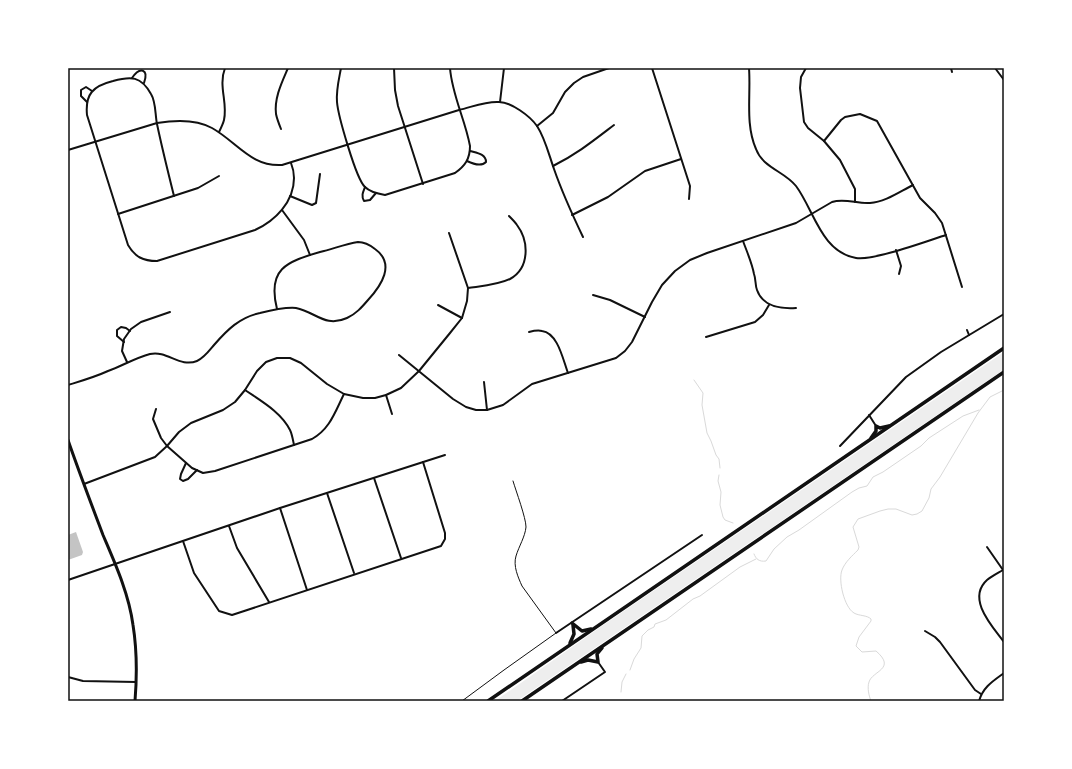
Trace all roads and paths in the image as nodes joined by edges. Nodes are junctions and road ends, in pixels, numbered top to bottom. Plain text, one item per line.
1 (225, 68) edge
2 (288, 68) edge
3 (341, 68) edge
4 (394, 68) edge
5 (450, 68) edge
6 (504, 68) edge
7 (610, 68) edge
8 (652, 68) edge
9 (749, 68) edge
10 (806, 68) edge
11 (951, 68) edge
12 (995, 68) edge
13 (600, 70) edge
14 (952, 72) dead end
15 (132, 78) junction
16 (1004, 80) edge
17 (144, 83) junction
18 (92, 91) junction
19 (87, 102) junction
20 (500, 102) junction
21 (460, 110) junction
22 (157, 123) junction
23 (614, 125) dead end
24 (537, 126) junction
25 (404, 127) junction
26 (281, 129) dead end
27 (219, 132) junction
28 (824, 141) junction
29 (96, 142) junction
30 (348, 145) junction
31 (68, 150) edge
32 (470, 151) junction
33 (681, 159) junction
34 (467, 161) junction
35 (292, 163) junction
36 (553, 166) junction
37 (320, 174) dead end
38 (219, 176) dead end
39 (422, 184) junction
40 (913, 185) junction
41 (365, 187) junction
42 (376, 193) junction
43 (174, 196) junction
44 (290, 196) junction
45 (690, 199) dead end
46 (855, 202) junction
47 (282, 210) junction
48 (118, 214) junction
49 (812, 214) junction
50 (572, 215) junction
51 (509, 216) dead end
52 (448, 233) dead end
53 (946, 235) junction
54 (583, 237) dead end
55 (743, 241) junction
56 (896, 250) junction
57 (310, 255) junction
58 (899, 274) dead end
59 (962, 287) dead end
60 (468, 288) junction
61 (593, 295) dead end
62 (438, 305) dead end
63 (769, 305) junction
64 (796, 308) dead end
65 (277, 309) junction
66 (170, 312) dead end
67 (1004, 314) edge
68 (644, 317) junction
69 (462, 318) junction
70 (967, 330) dead end
71 (130, 331) junction
72 (529, 332) dead end
73 (969, 335) junction
74 (706, 338) dead end
75 (124, 342) junction
76 (1004, 348) edge
77 (399, 355) dead end
78 (127, 362) junction
79 (419, 371) junction
80 (1004, 372) edge
81 (568, 373) junction
82 (484, 382) dead end
83 (68, 386) edge
84 (245, 390) junction
85 (344, 394) junction
86 (386, 395) junction
87 (156, 409) dead end
88 (487, 410) junction
89 (392, 414) dead end
90 (869, 415) junction
91 (876, 426) junction
92 (891, 426) junction
93 (68, 440) edge
94 (869, 440) junction
95 (294, 445) junction
96 (168, 446) junction
97 (840, 446) dead end
98 (445, 455) dead end
99 (422, 462) junction
100 (186, 463) junction
101 (197, 470) junction
102 (374, 478) junction
103 (513, 481) dead end
104 (84, 484) junction
105 (327, 493) junction
106 (280, 508) junction
107 (229, 526) junction
108 (702, 535) dead end
109 (183, 541) junction
110 (987, 547) dead end
111 (401, 558) junction
112 (115, 564) junction
113 (1003, 570) edge
114 (354, 574) junction
115 (68, 580) edge
116 (307, 590) junction
117 (269, 602) junction
118 (572, 624) junction
119 (593, 629) junction
120 (925, 632) dead end
121 (556, 633) junction
122 (1004, 642) edge
123 (569, 645) junction
124 (603, 646) junction
125 (598, 662) junction
126 (578, 663) junction
127 (1004, 673) edge
128 (68, 677) edge
129 (136, 682) junction
130 (981, 694) junction
131 (135, 701) edge
132 (462, 701) edge
133 (488, 701) edge
134 (522, 701) edge
135 (563, 701) edge
136 (979, 701) edge

1 - 27 street
2 - 26 street
3 - 30 street
4 - 25 street
5 - 21 street
6 - 20 street
7 - 13 street
8 - 33 street
9 - 49 street
10 - 28 street
11 - 14 street
12 - 16 street
13 - 24 street
15 - 17 street
15 - 17 street
15 - 18 street
17 - 22 street
18 - 19 street
18 - 19 street
19 - 29 street
20 - 21 street
20 - 24 street
21 - 25 street
21 - 32 street
22 - 27 street
22 - 29 street
22 - 43 street
23 - 36 street
24 - 36 street
25 - 30 street
25 - 39 street
27 - 35 street
28 - 40 street
28 - 46 street
29 - 31 street
29 - 48 street
30 - 35 street
30 - 41 street
32 - 34 street
32 - 34 street
33 - 45 street
33 - 50 street
34 - 39 street
35 - 44 street
36 - 50 street
37 - 44 street
38 - 43 street
39 - 42 street
40 - 46 street
40 - 53 street
41 - 42 street
41 - 42 street
43 - 48 street
44 - 47 street
46 - 49 street
47 - 48 street
47 - 57 street
49 - 55 street
49 - 56 street
50 - 54 street
51 - 60 street
52 - 60 street
53 - 56 street
53 - 59 street
55 - 63 street
55 - 68 street
56 - 58 street
57 - 65 street
57 - 65 street
60 - 69 street
61 - 68 street
62 - 69 street
63 - 64 street
63 - 74 street
65 - 78 street
66 - 71 street
67 - 73 street
68 - 81 street
69 - 79 street
70 - 73 street
71 - 75 street
71 - 75 street
72 - 81 street
73 - 90 street
75 - 78 street
76 - 92 highway
77 - 79 street
78 - 83 street
79 - 86 street
79 - 88 street
80 - 124 highway
81 - 88 street
82 - 88 street
84 - 85 street
84 - 95 street
84 - 96 street
85 - 86 street
85 - 95 street
86 - 89 street
87 - 96 street
90 - 91 street
90 - 97 street
91 - 92 highway
91 - 94 highway
92 - 94 highway
93 - 104 main road
94 - 119 highway
95 - 101 street
96 - 100 street
96 - 104 street
98 - 99 street
99 - 102 street
99 - 111 street
100 - 101 street
100 - 101 street
102 - 105 street
102 - 111 street
103 - 121 lane
104 - 112 main road
105 - 106 street
105 - 114 street
106 - 107 street
106 - 116 street
107 - 109 street
107 - 117 street
108 - 118 street
109 - 112 street
109 - 117 street
110 - 113 street
111 - 114 street
112 - 115 street
112 - 129 main road
113 - 122 street
114 - 116 street
116 - 117 street
118 - 119 highway
118 - 121 street
118 - 123 highway
119 - 123 highway
120 - 130 street
121 - 132 lane
123 - 133 highway
124 - 125 highway
124 - 126 highway
125 - 126 highway
125 - 135 street
126 - 134 highway
127 - 130 street
128 - 129 street
129 - 131 main road
130 - 136 street

